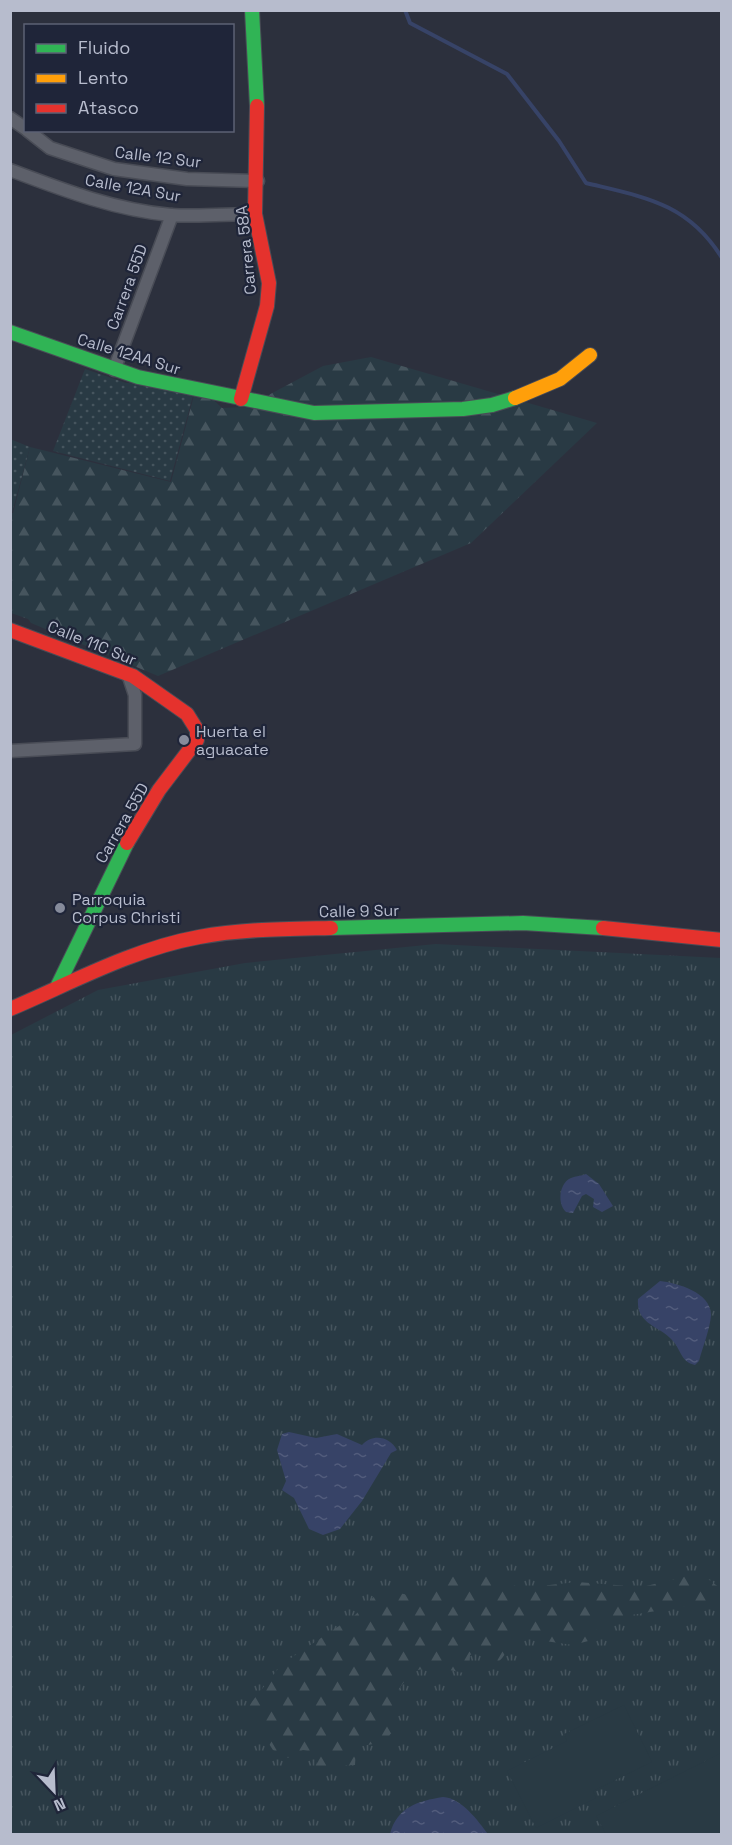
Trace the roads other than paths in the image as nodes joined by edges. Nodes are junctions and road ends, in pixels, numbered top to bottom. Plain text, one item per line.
1 (252, 10) edge
2 (10, 117) edge
3 (24, 128) edge
4 (29, 132) edge
5 (10, 170) edge
6 (258, 181) junction
7 (255, 214) junction
8 (172, 215) junction
9 (10, 332) edge
10 (590, 355) dead end
11 (114, 370) junction
12 (241, 399) junction
13 (10, 630) edge
14 (128, 674) junction
15 (142, 682) junction
16 (135, 695) junction
17 (187, 714) joint
18 (10, 751) edge
19 (722, 940) edge
20 (73, 952) junction
21 (86, 976) junction
22 (57, 987) junction
23 (10, 1009) edge

1 - 6 street, Carrera 58A
2 - 3 street, Calle 12 Sur
4 - 6 street, Calle 12 Sur
5 - 8 street, Calle 12A Sur
6 - 7 street, Carrera 58A
7 - 8 street, Calle 12A Sur
7 - 12 street, Carrera 58A
8 - 11 street, Carrera 55D
9 - 11 street, Calle 12AA Sur
10 - 12 street, Calle 12AA Sur
11 - 12 street, Calle 12AA Sur
13 - 14 street, Calle 11C Sur
14 - 15 street, Calle 11C Sur
14 - 16 street
15 - 16 street
15 - 17 street, Calle 11C Sur
16 - 18 street
17 - 20 street, Carrera 55D
19 - 21 street, Calle 9 Sur
20 - 21 street
20 - 22 street, Carrera 55D
21 - 22 street, Calle 9 Sur
22 - 23 street, Calle 9 Sur

